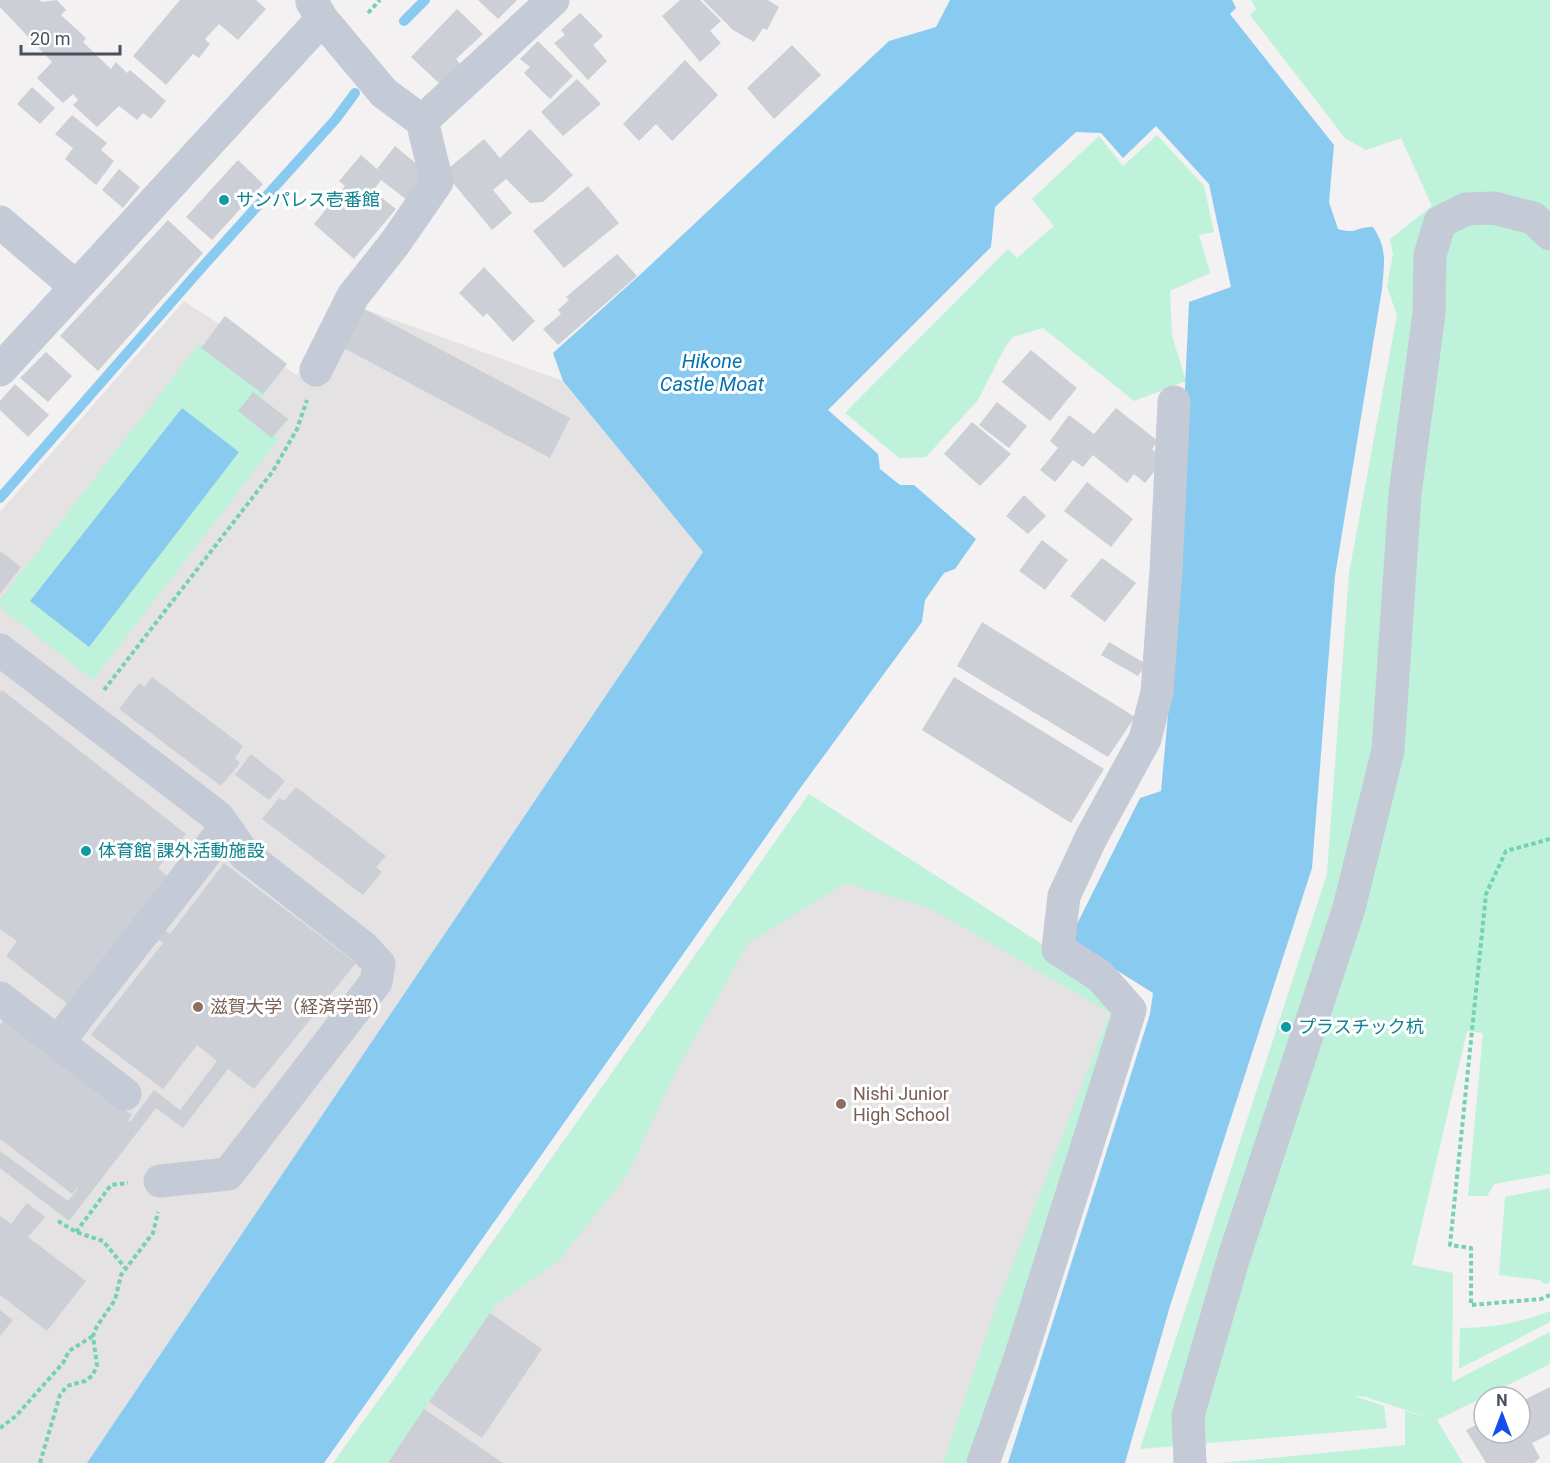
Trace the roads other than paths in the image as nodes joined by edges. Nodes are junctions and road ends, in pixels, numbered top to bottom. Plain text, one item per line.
1 (553, 0) edge
2 (316, 10) edge
3 (422, 121) junction
4 (0, 222) edge
5 (1550, 234) edge
6 (76, 287) junction
7 (0, 370) edge
8 (316, 370) road end
9 (1174, 402) dead end
10 (0, 650) edge
11 (225, 828) junction
12 (0, 998) edge
13 (58, 1042) junction
14 (126, 1094) dead end
15 (160, 1181) road end
16 (983, 1463) edge
17 (1190, 1463) edge

1 - 3 street
2 - 3 street
2 - 6 street
3 - 8 street
4 - 6 street
5 - 17 street
6 - 7 street
9 - 16 street
10 - 11 street
11 - 13 street
11 - 15 street
12 - 13 street
13 - 14 street

